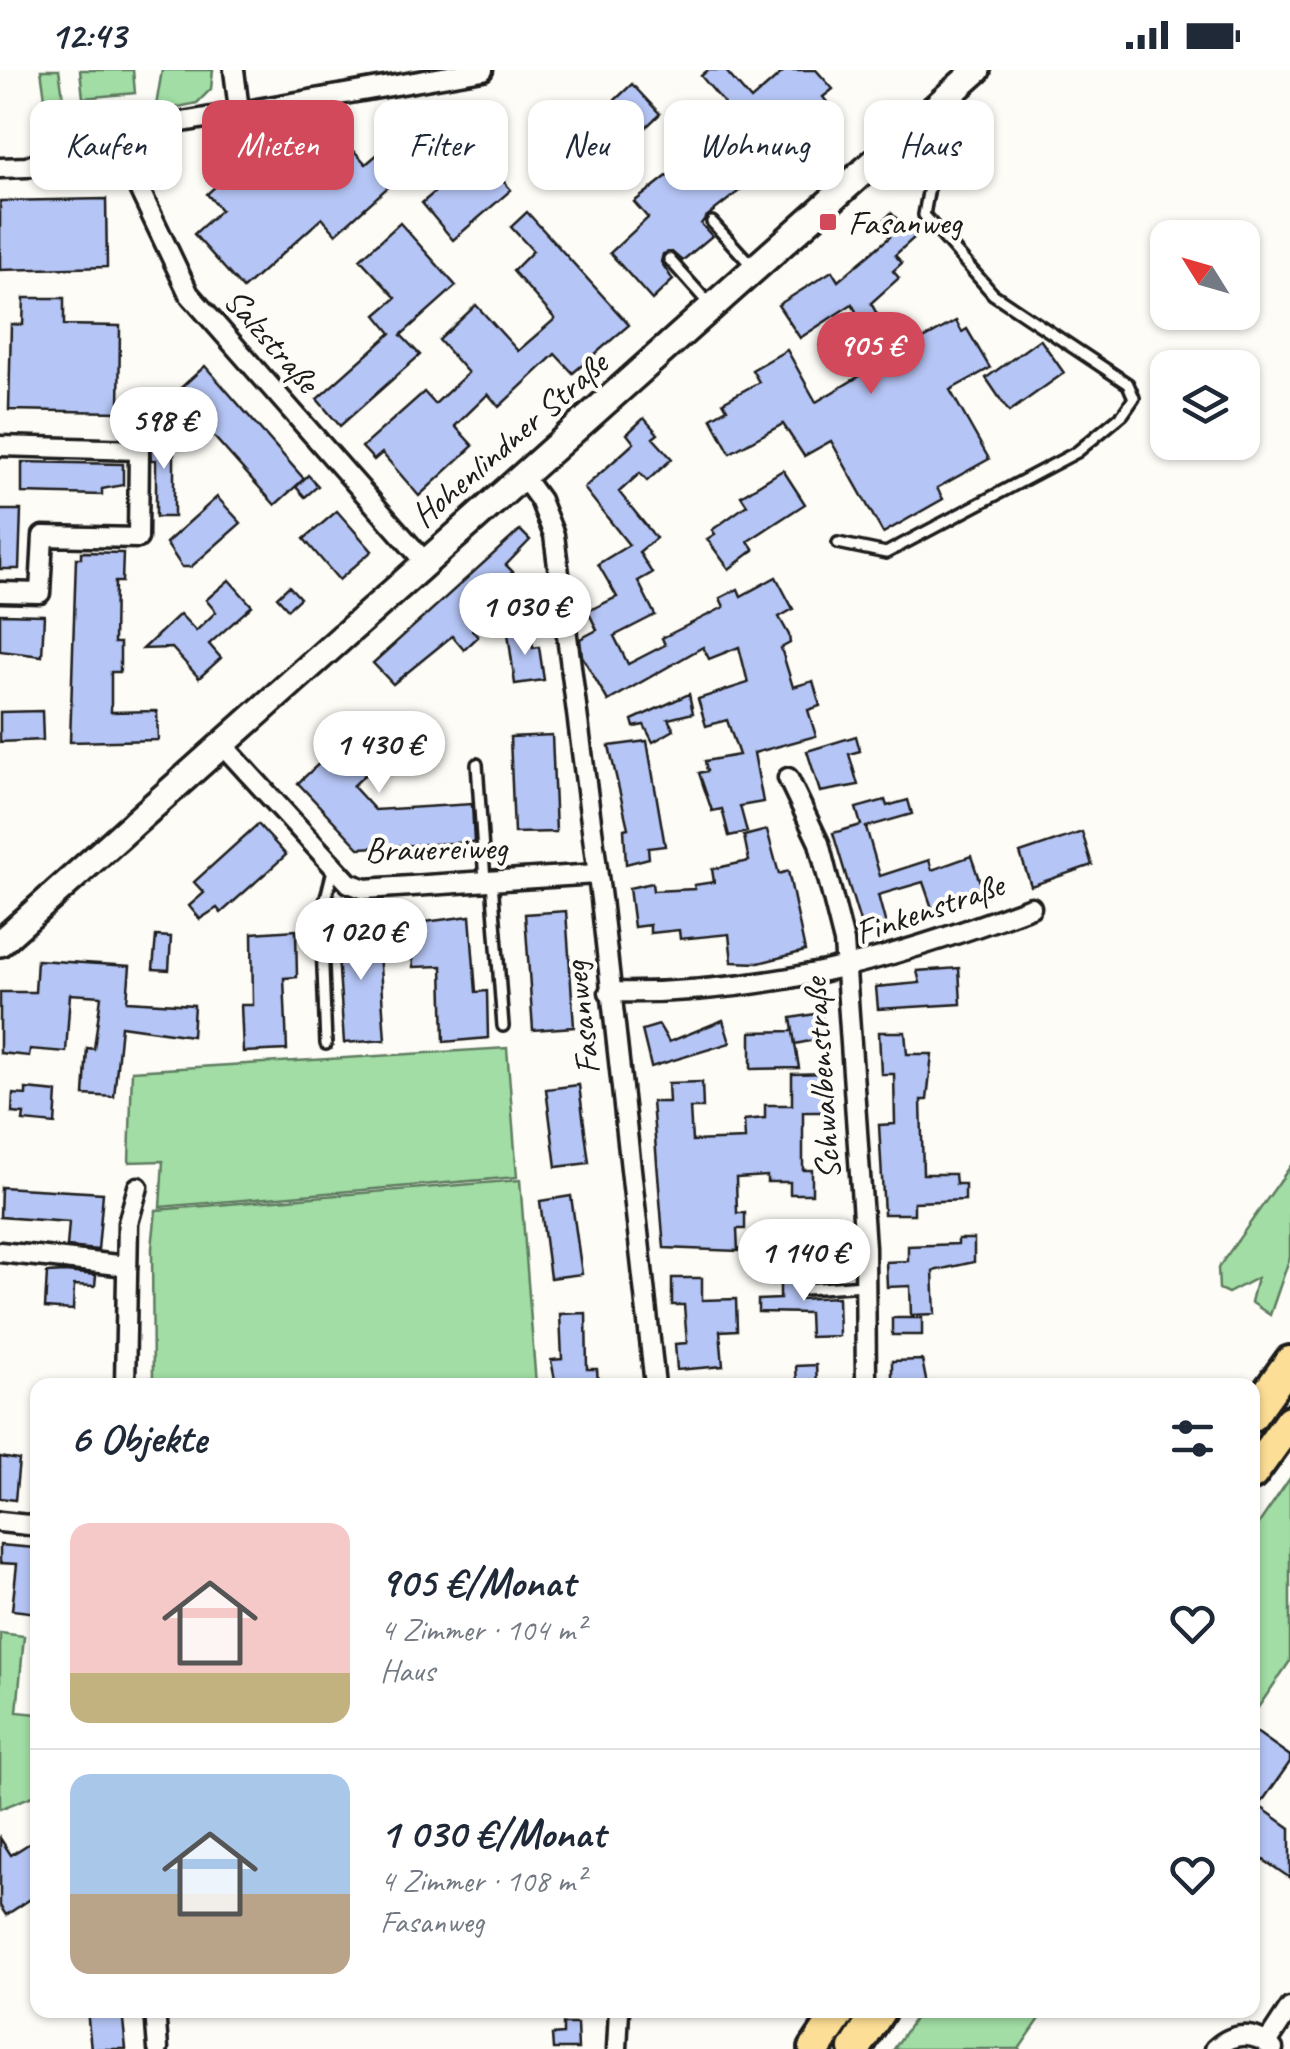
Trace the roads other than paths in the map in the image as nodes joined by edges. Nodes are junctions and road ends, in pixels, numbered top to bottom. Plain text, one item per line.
1 (234, 70) edge
2 (483, 70) edge
3 (977, 70) edge
4 (237, 100) edge
5 (299, 100) edge
6 (944, 100) edge
7 (30, 166) edge
8 (0, 168) edge
9 (864, 172) edge
10 (140, 190) edge
11 (928, 190) edge
12 (712, 222) dead end
13 (669, 258) dead end
14 (755, 269) junction
15 (712, 308) junction
16 (0, 446) edge
17 (521, 474) junction
18 (838, 543) dead end
19 (424, 561) junction
20 (0, 592) edge
21 (220, 742) junction
22 (478, 764) dead end
23 (788, 778) dead end
24 (334, 870) junction
25 (596, 874) junction
26 (489, 881) junction
27 (1031, 908) dead end
28 (0, 943) edge
29 (846, 970) junction
30 (609, 992) junction
31 (503, 1026) dead end
32 (326, 1044) dead end
33 (138, 1186) dead end
34 (0, 1252) edge
35 (127, 1266) junction
36 (866, 1285) junction
37 (805, 1289) dead end
38 (1290, 1362) edge
39 (125, 1378) edge
40 (654, 1378) edge
41 (866, 1378) edge
42 (1260, 1404) edge
43 (1290, 1422) edge
44 (1290, 1437) edge
45 (1260, 1463) edge
46 (1260, 1464) edge
47 (0, 1522) edge
48 (30, 1525) edge
49 (1290, 2008) edge
50 (156, 2018) edge
51 (619, 2018) edge
52 (836, 2018) edge
53 (875, 2018) edge
54 (1270, 2046) edge
55 (158, 2049) edge
56 (617, 2049) edge
57 (815, 2049) edge
58 (854, 2049) edge
59 (1215, 2049) edge

1 - 4 street
2 - 5 street
3 - 6 street, Hohenlindner Straße
7 - 8 street
9 - 14 street, Hohenlindner Straße
10 - 19 street, Salzstraße
11 - 18 lane
12 - 14 lane
13 - 15 lane
14 - 15 street, Hohenlindner Straße
15 - 17 street, Hohenlindner Straße
16 - 20 street
17 - 19 street, Hohenlindner Straße
17 - 25 street, Fasanweg
19 - 21 street, Hohenlindner Straße
21 - 24 street, Brauereiweg
21 - 28 street, Hohenlindner Straße
22 - 26 lane
23 - 29 street, Schwalbenstraße
24 - 26 street, Brauereiweg
24 - 32 lane
25 - 26 street, Brauereiweg
25 - 30 street, Fasanweg
26 - 31 lane
27 - 29 street, Finkenstraße
29 - 30 street, Finkenstraße
29 - 36 street, Schwalbenstraße
30 - 40 street, Fasanweg
33 - 35 street
34 - 35 street
35 - 39 street
36 - 37 lane
36 - 41 street, Schwalbenstraße
38 - 42 highway
43 - 45 highway
44 - 46 highway
47 - 48 street
49 - 54 street
50 - 55 street
51 - 56 street
52 - 57 highway
53 - 58 highway
54 - 59 street

